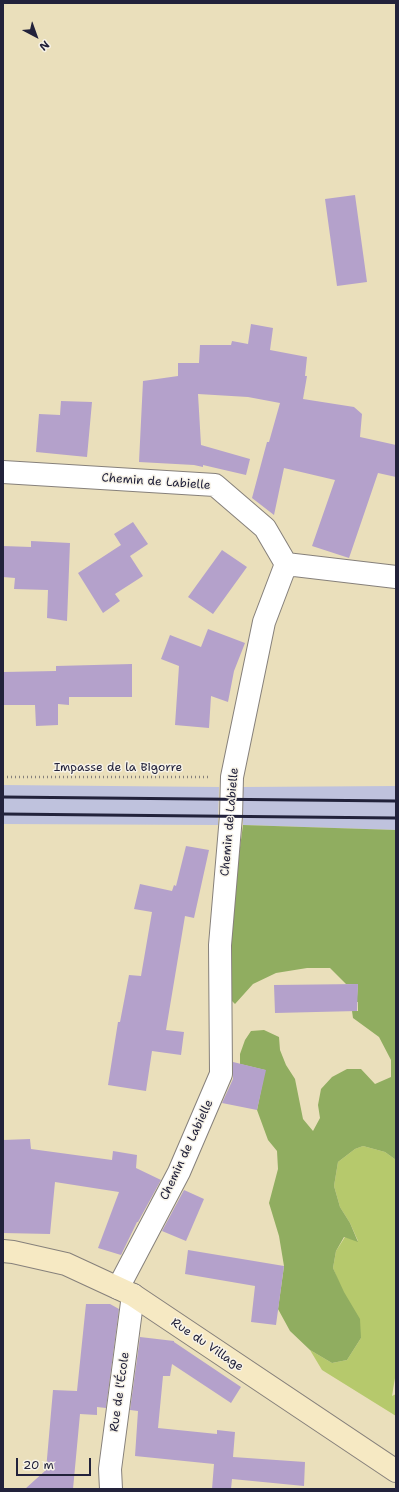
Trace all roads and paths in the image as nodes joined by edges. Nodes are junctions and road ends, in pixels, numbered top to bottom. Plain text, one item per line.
1 (3, 472) edge
2 (286, 564) junction
3 (396, 577) edge
4 (3, 777) edge
5 (232, 777) junction
6 (3, 1251) edge
7 (126, 1292) junction
8 (396, 1471) edge
9 (111, 1489) edge

1 - 2 street, Chemin de Labielle
2 - 3 street
2 - 5 street, Chemin de Labielle
4 - 5 path, Impasse de la Bigorre
5 - 7 street, Chemin de Labielle
6 - 7 main road, Rue du Village
7 - 8 main road, Rue du Village
7 - 9 street, Rue de l'École

